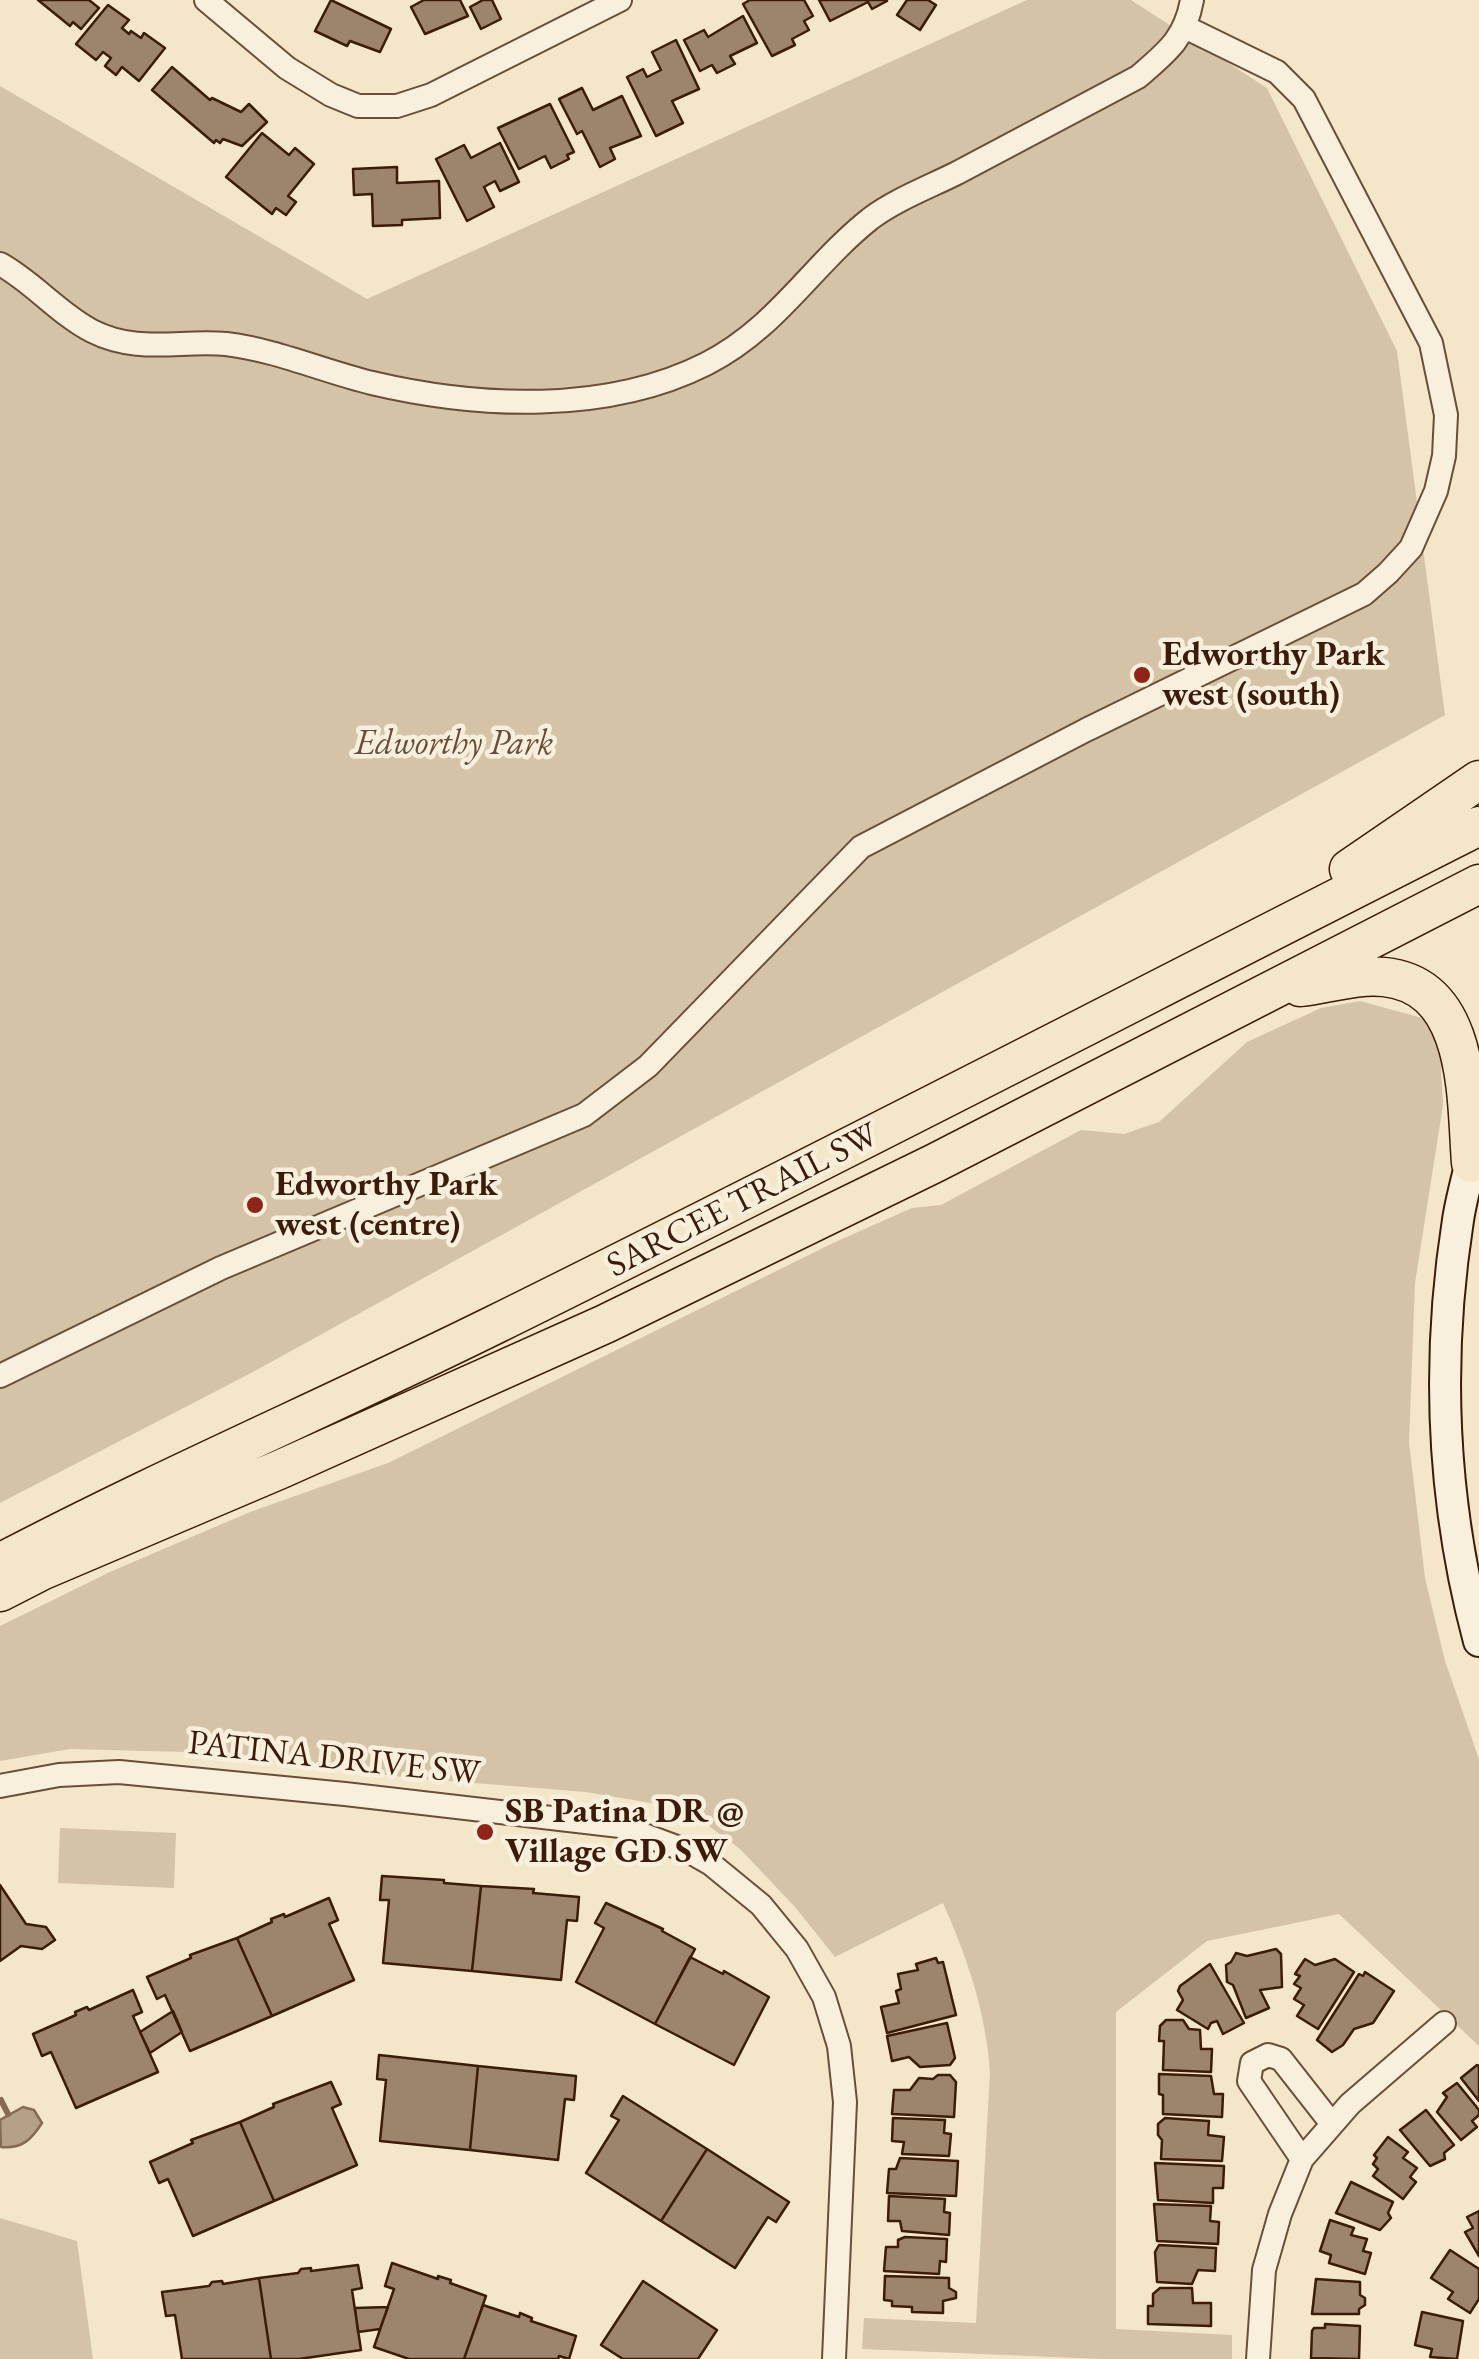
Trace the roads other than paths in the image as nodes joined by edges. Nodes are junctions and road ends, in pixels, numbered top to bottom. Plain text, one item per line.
1 (206, 0) edge
2 (620, 0) edge
3 (1192, 0) edge
4 (1187, 28) junction
5 (0, 264) edge
6 (1479, 780) edge
7 (1479, 826) edge
8 (1479, 884) edge
9 (1256, 939) junction
10 (1272, 990) junction
11 (1479, 1124) edge
12 (1471, 1163) junction
13 (0, 1376) edge
14 (0, 1563) edge
15 (0, 1592) edge
16 (1479, 1640) edge
17 (0, 1786) edge
18 (1444, 2023) dead end
19 (1332, 2124) junction
20 (1302, 2159) junction
21 (834, 2359) edge
22 (1258, 2359) edge

1 - 2 street
3 - 4 street
4 - 5 street
4 - 13 street
6 - 9 highway
7 - 9 highway, SARCEE TRAIL SW
8 - 10 highway, SARCEE TRAIL SW
9 - 14 highway, SARCEE TRAIL SW
10 - 12 highway
10 - 15 highway, SARCEE TRAIL SW
11 - 12 main road
12 - 16 main road
17 - 21 street, PATINA DRIVE SW
18 - 19 street
19 - 20 street
19 - 20 street
20 - 22 street

